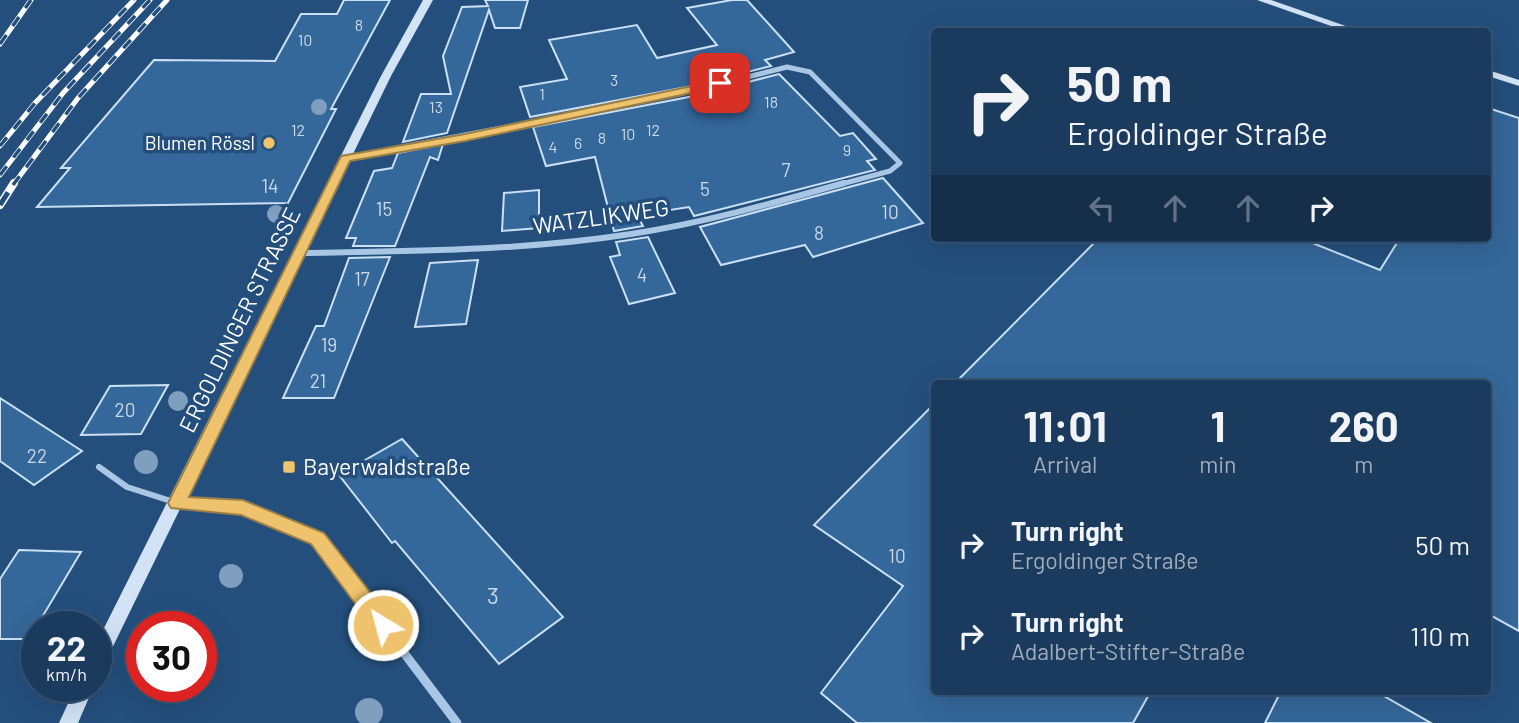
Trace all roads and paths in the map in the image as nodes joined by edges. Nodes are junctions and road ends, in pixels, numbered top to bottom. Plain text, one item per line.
1 (428, 0) edge
2 (1262, 0) edge
3 (1347, 28) edge
4 (1491, 74) edge
5 (1519, 82) edge
6 (345, 158) junction
7 (300, 253) junction
8 (99, 467) dead end
9 (177, 503) junction
10 (112, 631) edge
11 (78, 702) edge
12 (68, 723) edge
13 (457, 723) edge

1 - 6 main road, ERGOLDINGER STRASSE
2 - 3 main road
4 - 5 main road
6 - 7 main road, ERGOLDINGER STRASSE
6 - 7 street, WATZLIKWEG
7 - 9 main road, ERGOLDINGER STRASSE
8 - 9 lane
9 - 10 main road, ERGOLDINGER STRASSE
9 - 13 street
11 - 12 main road

